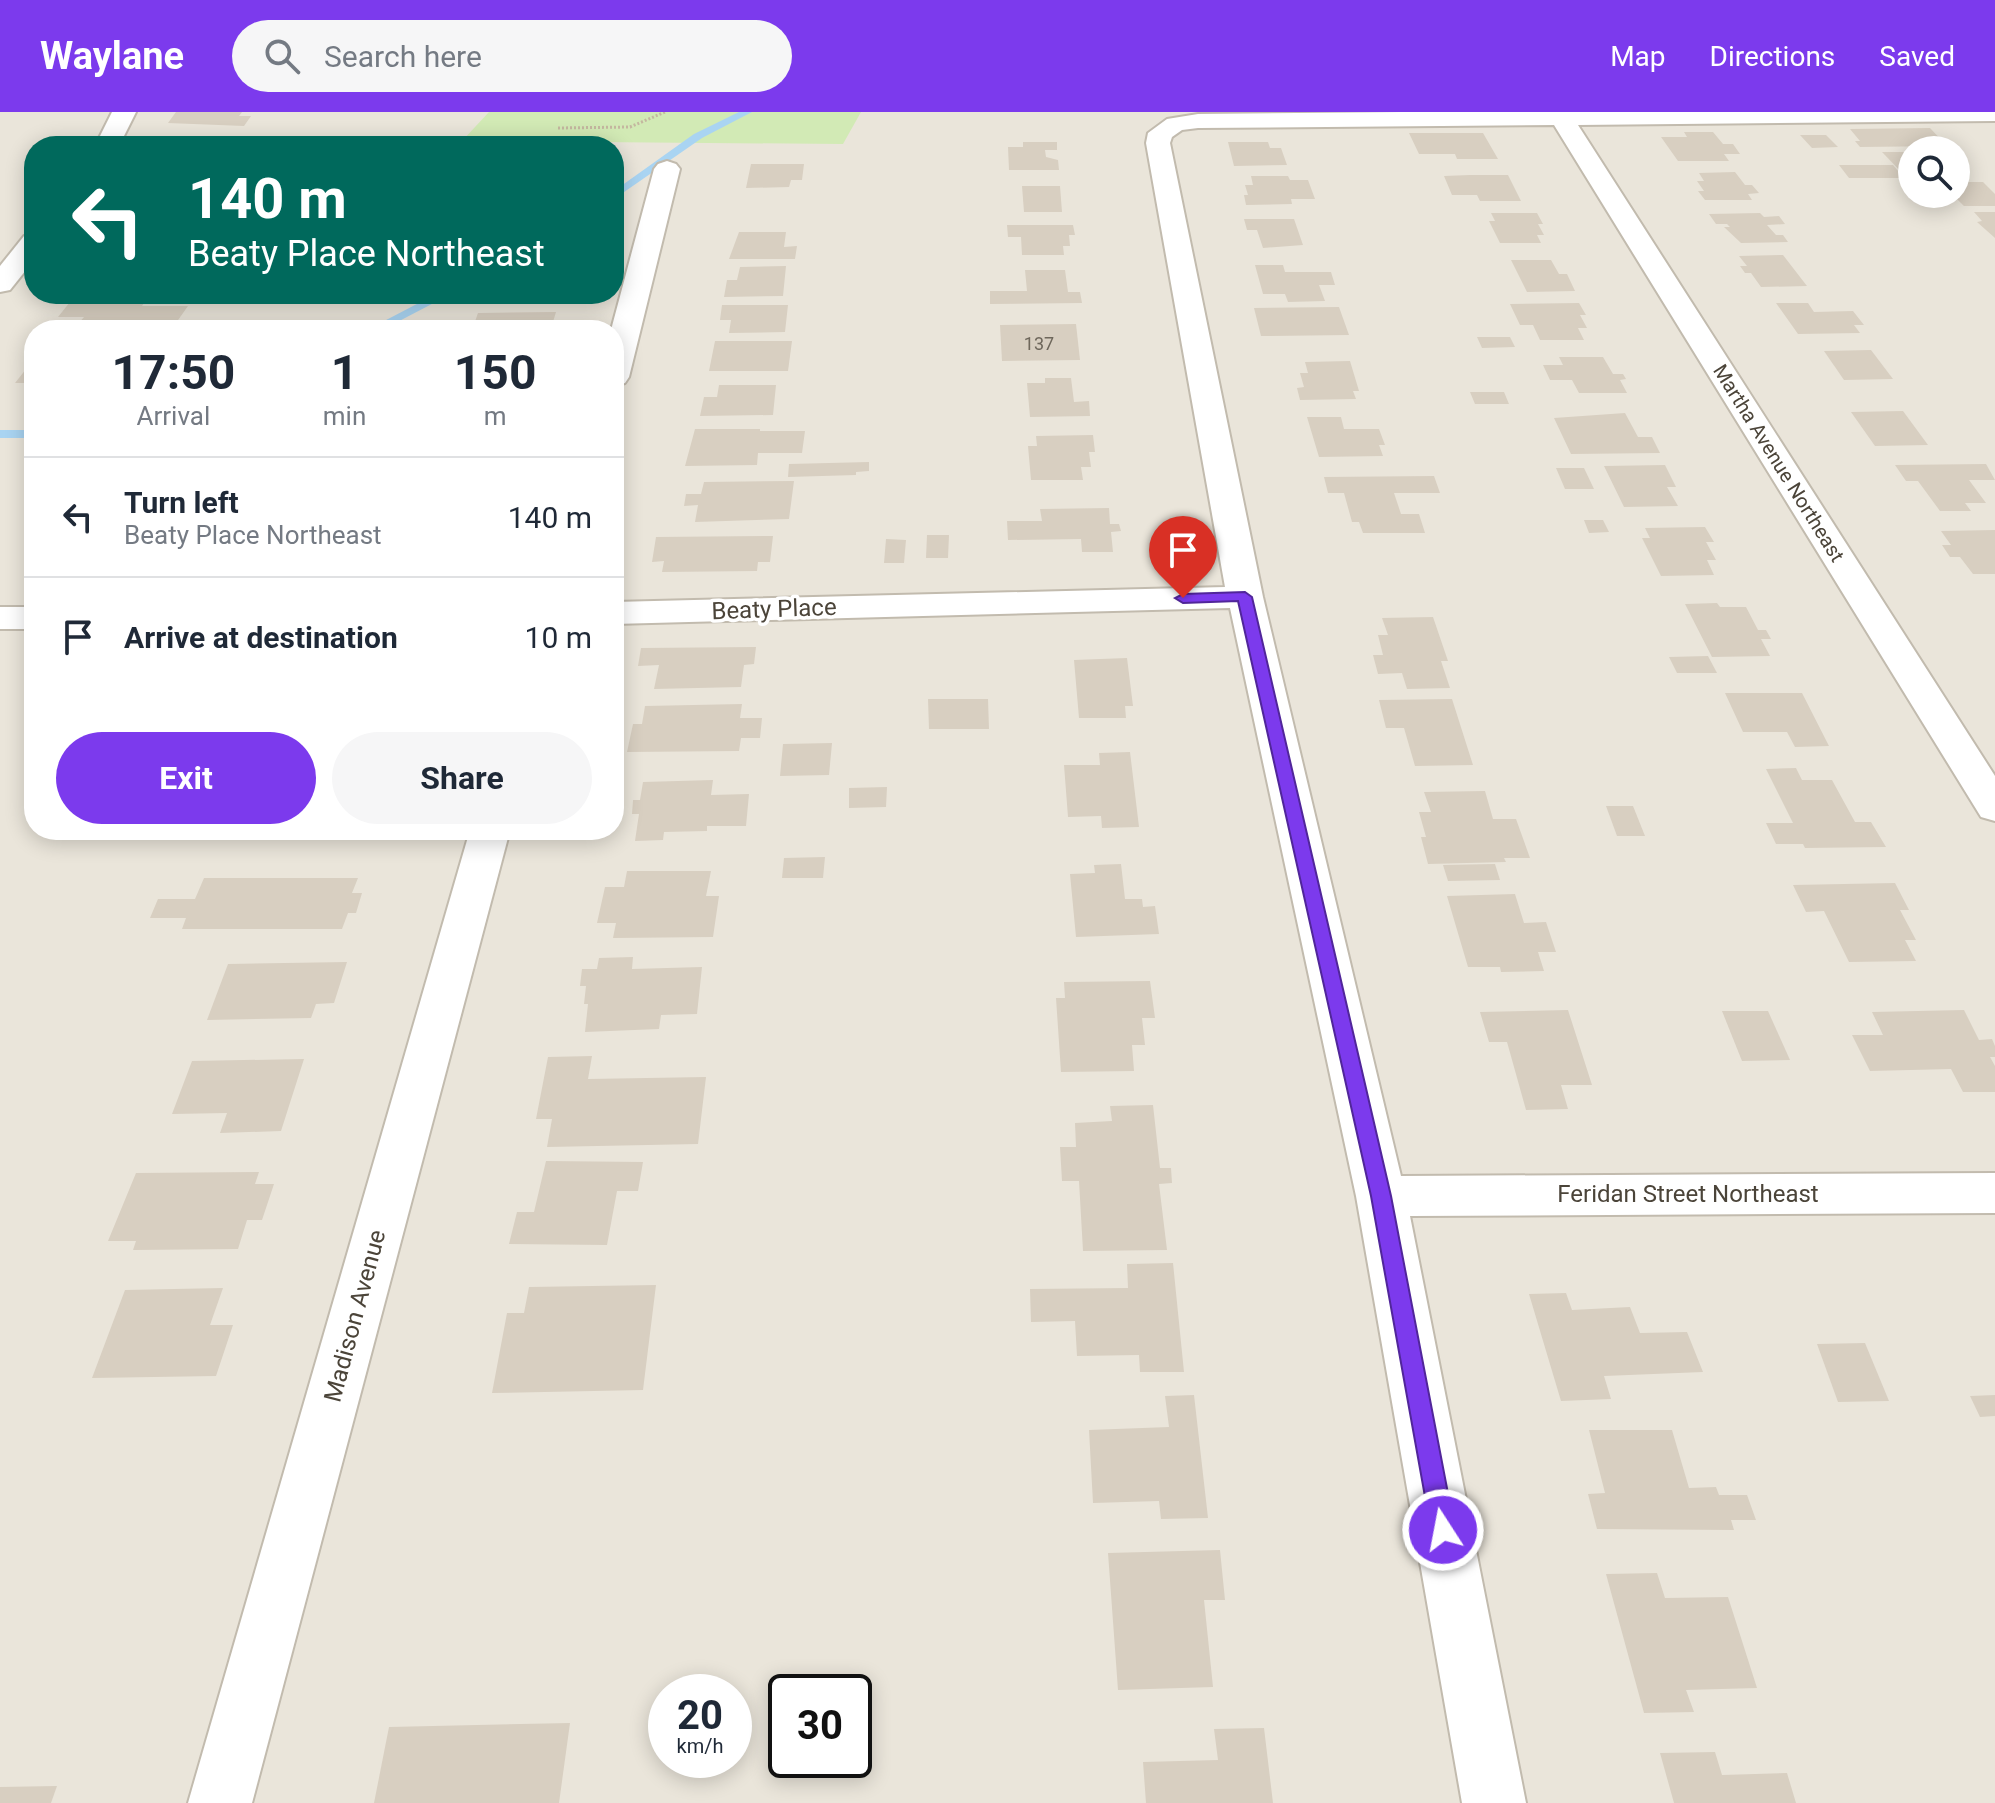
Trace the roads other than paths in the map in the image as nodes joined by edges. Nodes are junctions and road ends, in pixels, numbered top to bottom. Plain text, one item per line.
1 (1980, 114) edge
2 (1562, 119) junction
3 (1995, 130) edge
4 (667, 169) dead end
5 (24, 254) edge
6 (0, 284) edge
7 (624, 338) edge
8 (1245, 597) junction
9 (624, 613) edge
10 (0, 618) edge
11 (24, 618) edge
12 (1995, 808) edge
13 (487, 840) edge
14 (1995, 1193) edge
15 (1381, 1196) junction
16 (220, 1803) edge
17 (1494, 1803) edge

1 - 2 street
1 - 3 street
2 - 8 street
2 - 12 street, Martha Avenue Northeast
4 - 7 street
5 - 6 street
8 - 9 street, Beaty Place
8 - 15 street
10 - 11 street
13 - 16 street, Madison Avenue
14 - 15 street, Feridan Street Northeast
15 - 17 street

